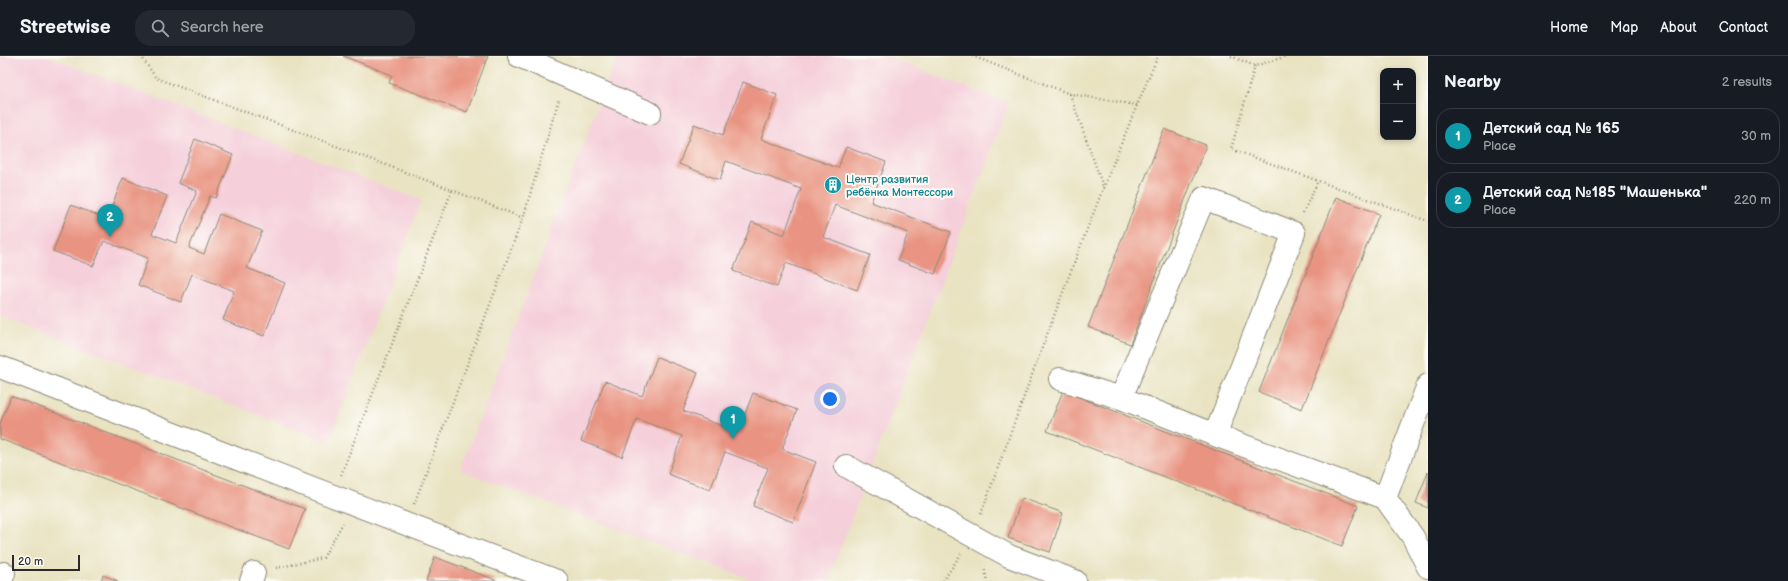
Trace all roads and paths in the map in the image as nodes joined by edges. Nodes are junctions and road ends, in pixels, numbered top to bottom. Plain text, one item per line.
1 (141, 56) edge
2 (519, 56) edge
3 (972, 56) edge
4 (1158, 56) edge
5 (1231, 56) edge
6 (1286, 56) edge
7 (1256, 66) junction
8 (566, 76) junction
9 (1070, 94) junction
10 (1137, 105) junction
11 (650, 113) dead end
12 (1318, 181) junction
13 (452, 190) junction
14 (1104, 190) junction
15 (523, 218) junction
16 (1428, 221) edge
17 (1294, 233) junction
18 (0, 367) edge
19 (1060, 379) dead end
20 (1428, 385) edge
21 (1121, 398) junction
22 (1215, 435) junction
23 (846, 466) dead end
24 (334, 495) junction
25 (1384, 498) junction
26 (354, 503) junction
27 (406, 526) junction
28 (973, 536) junction
29 (1428, 567) edge
30 (986, 571) dead end
31 (252, 577) edge
32 (557, 581) edge
33 (942, 581) edge
34 (988, 581) edge
35 (1075, 581) edge

1 - 13 path
2 - 8 lane
3 - 9 path
4 - 10 path
5 - 7 path
6 - 7 path
7 - 12 path
8 - 11 lane
8 - 15 path
9 - 10 path
9 - 14 path
10 - 14 path
12 - 16 path
12 - 17 path
13 - 15 path
13 - 24 path
14 - 28 path
15 - 27 path
17 - 21 lane
17 - 22 lane
18 - 24 lane
19 - 21 lane
20 - 25 lane
21 - 22 lane
22 - 25 lane
23 - 28 lane
24 - 26 lane
25 - 29 lane
26 - 27 lane
26 - 31 path
27 - 32 lane
28 - 33 path
28 - 35 lane
30 - 34 path

